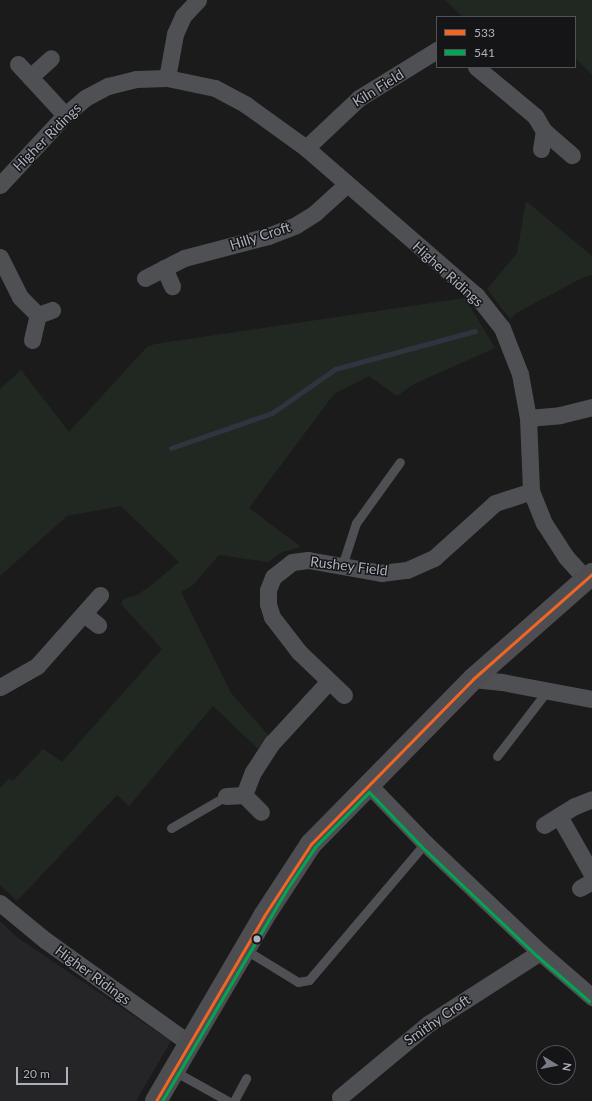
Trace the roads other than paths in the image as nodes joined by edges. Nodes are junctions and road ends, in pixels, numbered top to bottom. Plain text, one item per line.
1 (198, 0) edge
2 (436, 51) edge
3 (51, 58) dead end
4 (18, 64) dead end
5 (477, 68) edge
6 (30, 77) junction
7 (167, 78) junction
8 (65, 115) junction
9 (544, 131) junction
10 (306, 148) junction
11 (541, 149) dead end
12 (572, 155) dead end
13 (347, 184) junction
14 (0, 185) edge
15 (0, 258) edge
16 (164, 268) junction
17 (145, 278) dead end
18 (172, 286) dead end
19 (32, 340) dead end
20 (592, 407) edge
21 (528, 418) junction
22 (400, 462) dead end
23 (531, 491) junction
24 (342, 566) junction
25 (589, 576) edge
26 (100, 596) dead end
27 (84, 614) junction
28 (98, 625) dead end
29 (473, 679) junction
30 (329, 681) junction
31 (0, 687) edge
32 (548, 691) junction
33 (344, 696) dead end
34 (592, 699) edge
35 (497, 756) dead end
36 (369, 785) junction
37 (226, 796) joint
38 (244, 796) junction
39 (592, 799) edge
40 (261, 812) dead end
41 (559, 816) junction
42 (544, 825) dead end
43 (171, 828) dead end
44 (425, 843) junction
45 (592, 874) edge
46 (0, 903) edge
47 (244, 949) junction
48 (540, 952) junction
49 (592, 997) edge
50 (190, 1044) junction
51 (174, 1071) junction
52 (246, 1078) dead end
53 (338, 1094) edge
54 (156, 1101) edge
55 (228, 1101) edge
56 (234, 1101) edge

1 - 7 street
2 - 10 street, Kiln Field
3 - 6 street
4 - 6 street
5 - 9 street
6 - 8 street
7 - 8 street, Higher Ridings
7 - 10 street, Higher Ridings
8 - 14 street, Higher Ridings
9 - 11 street
9 - 12 street
10 - 13 street, Higher Ridings
13 - 16 street, Hilly Croft
13 - 21 street, Higher Ridings
15 - 19 street
16 - 17 street, Hilly Croft
16 - 18 street
20 - 21 street
21 - 23 street, Higher Ridings
22 - 24 lane
23 - 24 street, Rushey Field
23 - 25 street, Higher Ridings
24 - 30 street, Rushey Field
25 - 29 main road
26 - 27 street
27 - 28 street
27 - 31 street
29 - 32 street
29 - 36 main road
30 - 33 street, Rushey Field
30 - 38 street
32 - 34 street
32 - 35 lane
36 - 44 street
36 - 47 main road
37 - 38 street
37 - 43 lane
38 - 40 street
39 - 41 street
41 - 42 street
41 - 45 street
44 - 47 lane
44 - 48 street
46 - 50 street, Higher Ridings
47 - 50 main road
48 - 49 street
48 - 53 street, Smithy Croft
50 - 51 main road
51 - 54 main road
51 - 55 lane
52 - 56 lane

